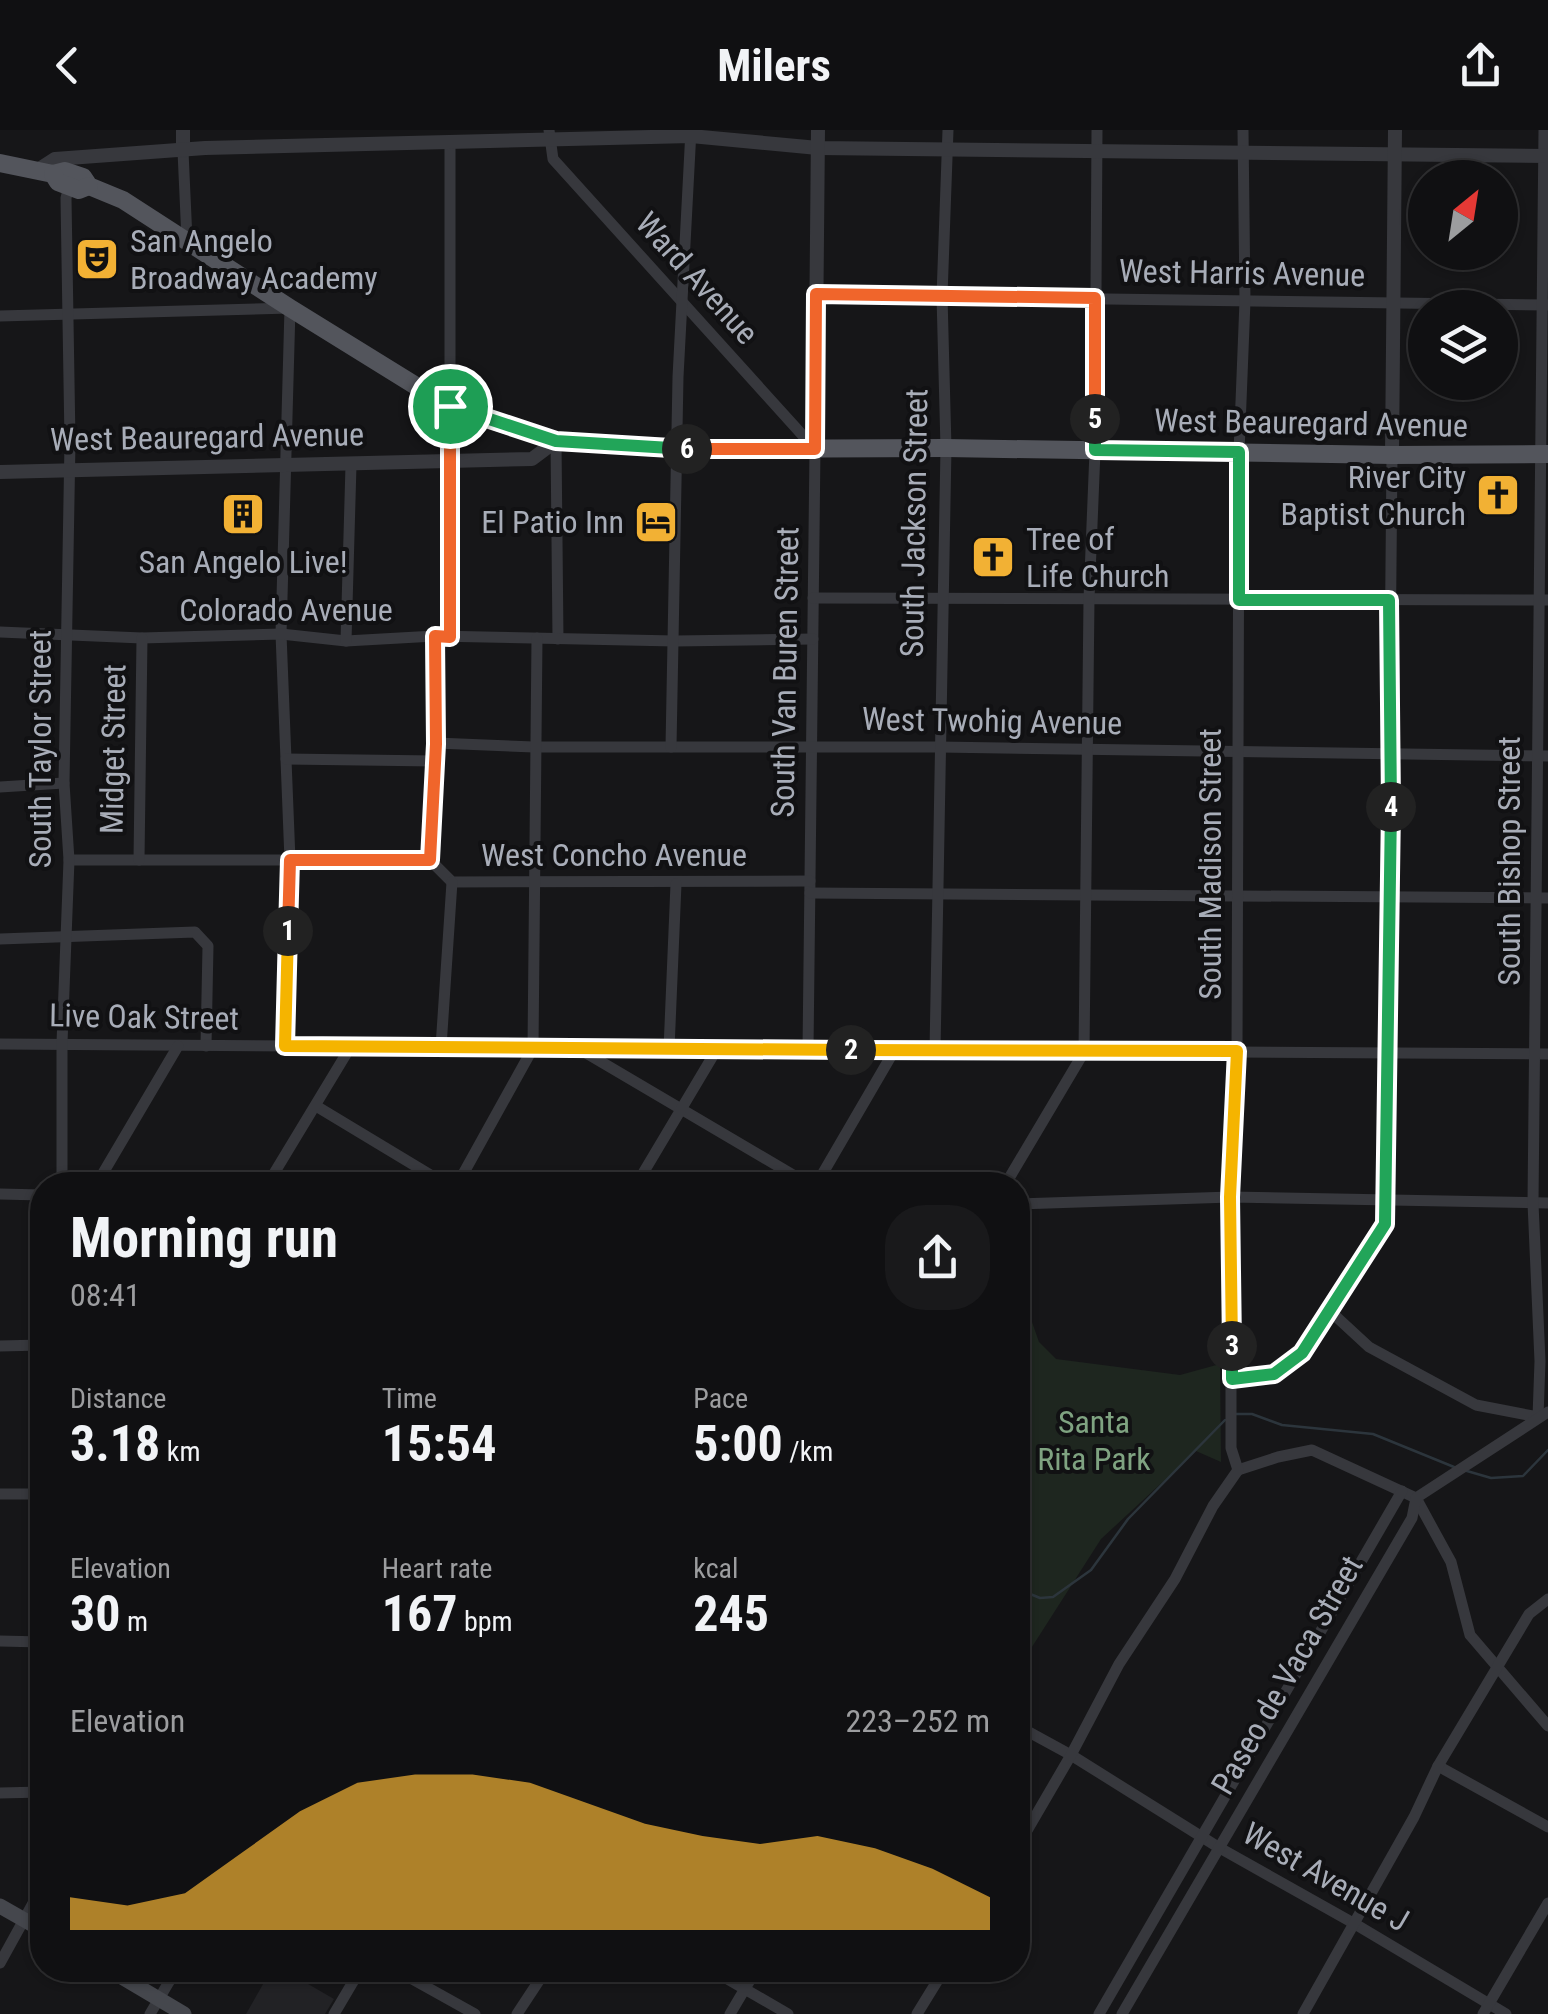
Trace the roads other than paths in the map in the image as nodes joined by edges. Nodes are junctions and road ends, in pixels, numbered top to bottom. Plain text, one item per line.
1 (183, 130) edge
2 (818, 130) edge
3 (948, 130) edge
4 (1097, 130) edge
5 (1243, 130) edge
6 (1395, 130) edge
7 (1544, 130) edge
8 (691, 133) edge
9 (548, 134) edge
10 (369, 137) edge
11 (450, 143) junction
12 (818, 148) junction
13 (948, 150) junction
14 (1097, 151) junction
15 (183, 152) junction
16 (1242, 153) junction
17 (1395, 154) junction
18 (1546, 156) edge
19 (0, 163) edge
20 (45, 172) junction
21 (69, 186) junction
22 (89, 186) junction
23 (188, 240) junction
24 (816, 294) junction
25 (942, 296) junction
26 (1095, 298) junction
27 (1245, 300) junction
28 (682, 302) junction
29 (1395, 303) junction
30 (1545, 305) edge
31 (290, 308) junction
32 (66, 314) junction
33 (0, 316) edge
34 (450, 406) junction
35 (556, 441) junction
36 (676, 448) junction
37 (946, 448) junction
38 (815, 449) junction
39 (1095, 450) junction
40 (1239, 452) junction
41 (1545, 454) edge
42 (1392, 456) junction
43 (450, 460) junction
44 (285, 464) junction
45 (351, 465) junction
46 (68, 468) junction
47 (0, 472) edge
48 (813, 598) junction
49 (941, 598) junction
50 (1089, 599) junction
51 (1239, 600) junction
52 (1389, 600) junction
53 (1545, 600) edge
54 (0, 632) edge
55 (67, 634) junction
56 (281, 634) junction
57 (435, 636) junction
58 (450, 637) junction
59 (142, 638) junction
60 (538, 638) junction
61 (558, 639) junction
62 (346, 640) junction
63 (813, 640) junction
64 (676, 642) junction
65 (436, 744) junction
66 (534, 747) junction
67 (671, 747) junction
68 (811, 747) junction
69 (939, 747) junction
70 (1087, 749) junction
71 (1238, 752) junction
72 (1392, 756) junction
73 (1542, 756) edge
74 (286, 759) junction
75 (436, 761) junction
76 (64, 783) junction
77 (0, 786) edge
78 (69, 860) junction
79 (139, 860) junction
80 (290, 860) junction
81 (430, 860) junction
82 (452, 882) junction
83 (536, 883) junction
84 (676, 884) junction
85 (810, 887) junction
86 (935, 894) junction
87 (1088, 895) junction
88 (1237, 896) junction
89 (1390, 897) junction
90 (1542, 898) edge
91 (65, 934) junction
92 (0, 939) edge
93 (62, 1043) junction
94 (0, 1044) edge
95 (178, 1046) junction
96 (206, 1046) junction
97 (285, 1046) junction
98 (351, 1046) junction
99 (441, 1048) junction
100 (532, 1048) junction
101 (577, 1048) junction
102 (669, 1049) junction
103 (717, 1049) junction
104 (808, 1050) junction
105 (894, 1050) junction
106 (934, 1051) junction
107 (1237, 1051) junction
108 (1084, 1052) junction
109 (1388, 1054) junction
110 (1542, 1054) edge
111 (316, 1106) junction
112 (681, 1110) junction
113 (62, 1172) edge
114 (104, 1172) edge
115 (276, 1172) edge
116 (425, 1172) edge
117 (464, 1172) edge
118 (644, 1172) edge
119 (790, 1172) edge
120 (821, 1172) edge
121 (1012, 1172) edge
122 (0, 1194) edge
123 (30, 1195) edge
124 (1230, 1197) junction
125 (1384, 1203) junction
126 (1533, 1203) junction
127 (1548, 1203) edge
128 (1030, 1204) edge
129 (1330, 1311) junction
130 (30, 1345) edge
131 (0, 1346) edge
132 (1232, 1379) junction
133 (1543, 1414) edge
134 (1238, 1470) junction
135 (1402, 1491) junction
136 (0, 1494) edge
137 (30, 1494) edge
138 (1416, 1498) junction
139 (1548, 1599) edge
140 (0, 1642) edge
141 (30, 1642) edge
142 (1496, 1668) junction
143 (1548, 1726) edge
144 (1030, 1732) edge
145 (1072, 1755) junction
146 (1438, 1766) junction
147 (30, 1792) edge
148 (0, 1793) edge
149 (1030, 1826) edge
150 (1548, 1827) edge
151 (1202, 1837) junction
152 (1218, 1847) junction
153 (1548, 1903) edge
154 (0, 1906) edge
155 (30, 1909) edge
156 (24, 1920) junction
157 (30, 1923) edge
158 (1355, 1924) junction
159 (0, 1963) edge
160 (125, 1982) edge
161 (169, 1982) edge
162 (353, 1982) edge
163 (417, 1982) edge
164 (538, 1982) edge
165 (732, 1982) edge
166 (748, 1982) edge
167 (937, 1982) edge
168 (744, 1989) junction
169 (154, 2006) edge
170 (1486, 2009) edge
171 (184, 2014) edge
172 (334, 2014) edge
173 (474, 2014) edge
174 (517, 2014) edge
175 (730, 2014) edge
176 (788, 2014) edge
177 (917, 2014) edge
178 (1099, 2014) edge
179 (1122, 2014) edge
180 (1303, 2014) edge
181 (1506, 2014) edge

1 - 15 street
2 - 12 street, South Van Buren Street
3 - 13 street, South Jackson Street
4 - 14 street
5 - 16 street, South Madison Street
6 - 17 street
7 - 18 street, South Bishop Street
8 - 9 street
8 - 12 street
8 - 28 street
9 - 11 street
9 - 28 street, Ward Avenue
10 - 11 street
10 - 15 street
11 - 34 street
12 - 13 street
12 - 24 street, South Van Buren Street
13 - 14 street
13 - 25 street, South Jackson Street
14 - 16 street
14 - 26 street
15 - 20 street
15 - 23 street
16 - 17 street
16 - 27 street, South Madison Street
17 - 18 street
17 - 29 street
18 - 30 street, South Bishop Street
19 - 20 main road
20 - 21 main road
20 - 22 main road
21 - 22 main road
21 - 32 street, South Taylor Street
22 - 23 main road
23 - 31 main road
24 - 25 street, West Harris Avenue
24 - 38 street, South Van Buren Street
25 - 26 street, West Harris Avenue
25 - 37 street, South Jackson Street
26 - 27 street, West Harris Avenue
26 - 39 street
27 - 29 street, West Harris Avenue
27 - 40 street, South Madison Street
28 - 36 street
28 - 38 street, Ward Avenue
29 - 30 street, West Harris Avenue
29 - 42 street
30 - 41 street, South Bishop Street
31 - 32 street
31 - 34 main road
31 - 44 street
32 - 33 street
32 - 46 street, South Taylor Street
34 - 35 main road
34 - 43 street
35 - 36 main road, West Beauregard Avenue
35 - 43 street, West Beauregard Avenue
35 - 61 street
36 - 38 main road, West Beauregard Avenue
36 - 64 street
37 - 38 main road, West Beauregard Avenue
37 - 39 main road, West Beauregard Avenue
37 - 49 street, South Jackson Street
38 - 48 street, South Van Buren Street
39 - 40 main road, West Beauregard Avenue
39 - 50 street
40 - 42 main road, West Beauregard Avenue
40 - 51 street, South Madison Street
41 - 42 main road, West Beauregard Avenue
41 - 53 street, South Bishop Street
42 - 52 street
43 - 45 street, West Beauregard Avenue
43 - 58 street
44 - 45 street, West Beauregard Avenue
44 - 46 street, West Beauregard Avenue
44 - 56 street
45 - 62 street
46 - 47 street, West Beauregard Avenue
46 - 55 street, South Taylor Street
48 - 49 street
48 - 63 street, South Van Buren Street
49 - 50 street
49 - 69 street, South Jackson Street
50 - 51 street
50 - 70 street
51 - 52 street
51 - 71 street, South Madison Street
52 - 53 street
52 - 72 street
53 - 73 street, South Bishop Street
54 - 55 street, Colorado Avenue
55 - 59 street, Colorado Avenue
55 - 76 street, South Taylor Street
56 - 59 street, Colorado Avenue
56 - 62 street, Colorado Avenue
56 - 74 street
57 - 58 street, Colorado Avenue
57 - 62 street, Colorado Avenue
57 - 65 street
58 - 60 street, Colorado Avenue
59 - 79 street, Midget Street
60 - 61 street, Colorado Avenue
60 - 66 street
61 - 64 street, Colorado Avenue
63 - 64 street, Colorado Avenue
63 - 68 street, South Van Buren Street
64 - 67 street
65 - 66 street, West Twohig Avenue
65 - 75 street
66 - 67 street, West Twohig Avenue
66 - 83 street
67 - 68 street, West Twohig Avenue
68 - 69 street, West Twohig Avenue
68 - 85 street, South Van Buren Street
69 - 70 street, West Twohig Avenue
69 - 86 street, South Jackson Street
70 - 71 street, West Twohig Avenue
70 - 87 street
71 - 72 street, West Twohig Avenue
71 - 88 street, South Madison Street
72 - 73 street, West Twohig Avenue
72 - 89 street
73 - 90 street, South Bishop Street
74 - 75 street
74 - 80 street
75 - 81 street
76 - 77 street
76 - 78 street, South Taylor Street
78 - 79 street
78 - 91 street, South Taylor Street
79 - 80 street
80 - 81 street
80 - 97 street
81 - 82 street, West Concho Avenue
82 - 83 street, West Concho Avenue
82 - 99 street
83 - 84 street, West Concho Avenue
83 - 100 street
84 - 85 street, West Concho Avenue
84 - 102 street
85 - 86 street, West Concho Avenue
85 - 104 street, South Van Buren Street
86 - 87 street, West Concho Avenue
86 - 106 street, South Jackson Street
87 - 88 street, West Concho Avenue
87 - 108 street
88 - 89 street, West Concho Avenue
88 - 107 street, South Madison Street
89 - 90 street, West Concho Avenue
89 - 109 street
90 - 110 street, South Bishop Street
91 - 92 street
91 - 93 street, South Taylor Street
91 - 96 street
93 - 94 street, Live Oak Street
93 - 95 street, Live Oak Street
93 - 113 street, South Taylor Street
95 - 96 street, Live Oak Street
95 - 114 street
96 - 97 street, Live Oak Street
97 - 98 street, Live Oak Street
98 - 99 street, Live Oak Street
98 - 111 street
99 - 100 street, Live Oak Street
100 - 101 street, Live Oak Street
100 - 117 street
101 - 102 street, Live Oak Street
101 - 112 street
102 - 103 street, Live Oak Street
103 - 104 street, Live Oak Street
103 - 112 street
104 - 105 street, Live Oak Street
105 - 106 street, Live Oak Street
105 - 120 street
106 - 108 street, Live Oak Street
107 - 108 street, Live Oak Street
107 - 109 street, Live Oak Street
107 - 124 street, South Madison Street
108 - 121 street
109 - 110 street, Live Oak Street
109 - 125 street
110 - 126 street, South Bishop Street
111 - 115 street
111 - 116 street
112 - 118 street
112 - 119 street
122 - 123 street
124 - 125 street
124 - 128 street
124 - 132 street, South Madison Street
125 - 126 street
125 - 129 street
126 - 127 street
126 - 133 street, South Bishop Street
129 - 132 street
129 - 133 street
130 - 131 street
132 - 134 street, South Madison Street
133 - 138 street
134 - 135 street
134 - 145 street
135 - 138 street
135 - 151 street, Paseo de Vaca Street
136 - 137 street
138 - 142 street
138 - 152 street, Paseo de Vaca Street
139 - 142 street
140 - 141 street
142 - 143 street
142 - 146 street
144 - 145 street, West Avenue J
145 - 149 street
145 - 151 street, West Avenue J
146 - 150 street
146 - 158 street
147 - 148 street
151 - 152 street, West Avenue J
151 - 178 street, Paseo de Vaca Street
152 - 158 street, West Avenue J
152 - 179 street, Paseo de Vaca Street
153 - 170 street
154 - 156 main road
155 - 156 street
156 - 157 main road
156 - 159 street
158 - 170 street, West Avenue J
158 - 180 street
160 - 169 main road
161 - 169 street
162 - 172 street
163 - 173 street
164 - 174 street
165 - 168 street
166 - 168 street
167 - 177 street
168 - 175 street
168 - 176 street
169 - 171 main road
170 - 181 street, West Avenue J

